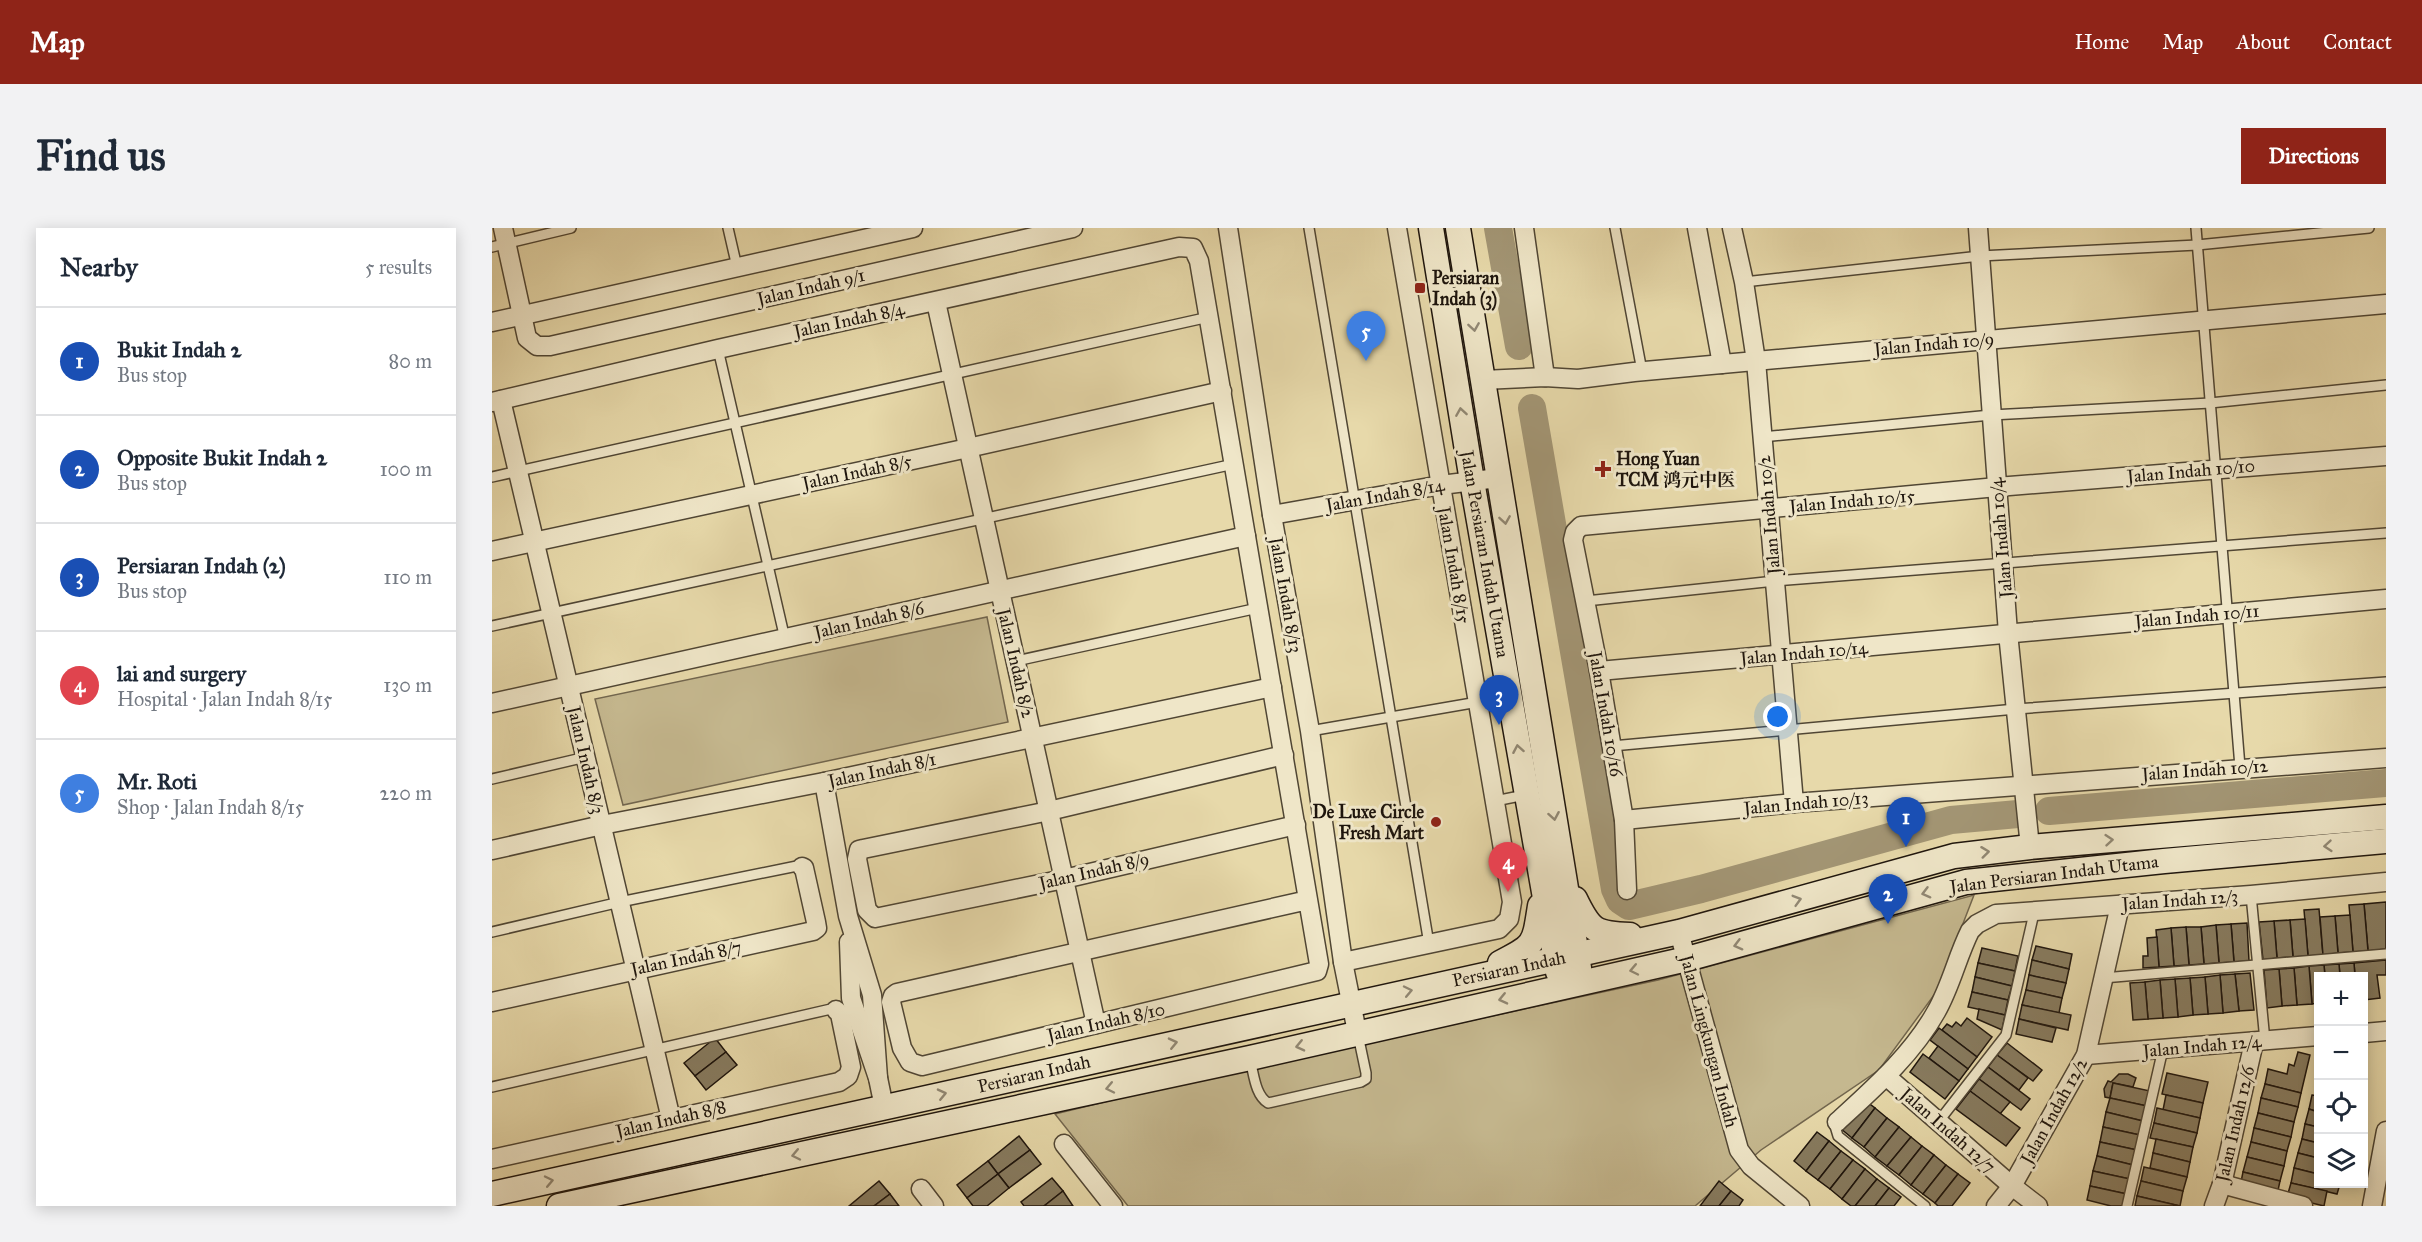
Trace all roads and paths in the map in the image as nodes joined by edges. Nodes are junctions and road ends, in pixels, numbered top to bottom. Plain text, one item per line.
1 (571, 228) edge
2 (728, 228) edge
3 (913, 228) edge
4 (1073, 228) edge
5 (1309, 228) edge
6 (1397, 228) edge
7 (1425, 228) edge
8 (1431, 228) edge
9 (1452, 228) edge
10 (1458, 228) edge
11 (1524, 228) edge
12 (1616, 228) edge
13 (1697, 228) edge
14 (1732, 228) edge
15 (1978, 228) edge
16 (2196, 228) edge
17 (2369, 228) edge
18 (1234, 229) edge
19 (501, 240) edge
20 (2197, 245) junction
21 (1980, 256) junction
22 (1463, 257) junction
23 (737, 267) junction
24 (1437, 267) junction
25 (1744, 282) junction
26 (936, 302) junction
27 (2386, 304) edge
28 (522, 315) junction
29 (1209, 317) junction
30 (2203, 319) junction
31 (492, 322) edge
32 (1985, 340) junction
33 (718, 349) junction
34 (1755, 361) junction
35 (1722, 364) junction
36 (952, 374) junction
37 (1545, 376) junction
38 (1637, 376) junction
39 (1483, 380) junction
40 (2386, 385) edge
41 (1222, 391) junction
42 (496, 401) edge
43 (2210, 403) junction
44 (1991, 415) junction
45 (735, 423) junction
46 (1762, 437) junction
47 (968, 448) junction
48 (2386, 456) edge
49 (1234, 464) junction
50 (2216, 469) junction
51 (519, 471) junction
52 (492, 477) edge
53 (1498, 478) junction
54 (1472, 481) junction
55 (1441, 485) junction
56 (1997, 487) junction
57 (752, 495) junction
58 (1355, 501) junction
59 (1768, 509) junction
60 (1272, 515) junction
61 (984, 519) junction
62 (2386, 533) edge
63 (1246, 536) junction
64 (1573, 540) joint
65 (535, 541) junction
66 (2222, 547) junction
67 (492, 551) edge
68 (2003, 561) junction
69 (768, 566) junction
70 (1775, 581) junction
71 (1000, 590) junction
72 (2386, 599) edge
73 (1586, 601) junction
74 (1258, 608) junction
75 (552, 613) junction
76 (2228, 613) junction
77 (492, 626) edge
78 (2008, 633) junction
79 (785, 639) junction
80 (1781, 656) junction
81 (1016, 661) junction
82 (1599, 671) junction
83 (2386, 682) edge
84 (569, 686) junction
85 (1272, 687) junction
86 (2234, 694) junction
87 (1478, 702) junction
88 (492, 703) edge
89 (2016, 709) junction
90 (1391, 717) junction
91 (1788, 729) junction
92 (1310, 731) junction
93 (1033, 737) junction
94 (1612, 746) junction
95 (1284, 754) junction
96 (586, 758) junction
97 (2386, 758) edge
98 (2240, 767) junction
99 (492, 779) edge
100 (824, 782) junction
101 (2024, 784) junction
102 (1526, 795) junction
103 (1494, 801) junction
104 (1794, 803) junction
105 (1049, 811) junction
106 (2386, 817) edge
107 (1624, 820) junction
108 (602, 825) junction
109 (1296, 825) junction
110 (2386, 841) edge
111 (2030, 847) junction
112 (492, 850) edge
113 (2164, 861) junction
114 (802, 867) joint
115 (1064, 879) junction
116 (1565, 879) junction
117 (1966, 882) junction
118 (2386, 882) edge
119 (1542, 889) junction
120 (1627, 890) dead end
121 (2251, 895) junction
122 (1308, 900) junction
123 (620, 902) junction
124 (2120, 905) junction
125 (2034, 913) junction
126 (492, 932) edge
127 (1669, 934) junction
128 (1429, 944) junction
129 (1080, 951) junction
130 (2386, 954) edge
131 (1566, 956) junction
132 (1687, 959) junction
133 (1343, 962) junction
134 (2258, 965) junction
135 (636, 969) junction
136 (1475, 976) junction
137 (2103, 978) junction
138 (1571, 984) junction
139 (492, 1002) edge
140 (1350, 1003) junction
141 (836, 1010) joint
142 (1096, 1024) junction
143 (2386, 1031) edge
144 (1357, 1032) junction
145 (2368, 1033) edge
146 (2314, 1036) edge
147 (2260, 1041) junction
148 (654, 1049) junction
149 (2163, 1049) junction
150 (2086, 1055) junction
151 (1250, 1058) junction
152 (1886, 1076) junction
153 (492, 1087) edge
154 (884, 1107) junction
155 (671, 1119) junction
156 (966, 1119) junction
157 (1939, 1121) junction
158 (1837, 1122) joint
159 (2386, 1131) edge
160 (1064, 1144) dead end
161 (826, 1149) junction
162 (492, 1159) edge
163 (2222, 1184) junction
164 (2012, 1186) junction
165 (921, 1189) dead end
166 (492, 1194) edge
167 (559, 1206) edge
168 (934, 1206) edge
169 (1113, 1206) edge
170 (1800, 1206) edge
171 (1925, 1206) edge
172 (1996, 1206) edge
173 (2038, 1206) edge
174 (2127, 1206) edge
175 (2214, 1206) edge
176 (2303, 1206) edge
177 (2372, 1206) edge

1 - 19 lane
2 - 23 lane
3 - 23 street, Jalan Indah 9/1
4 - 28 street, Jalan Indah 9/1
5 - 58 lane
6 - 55 street, Jalan Indah 8/15
7 - 24 main road
8 - 24 main road, Jalan Persiaran Indah Utama
9 - 22 main road
10 - 22 main road, Jalan Persiaran Indah Utama
11 - 37 street
12 - 38 lane
13 - 35 street
14 - 25 street, Jalan Indah 10/2
15 - 21 street, Jalan Indah 10/4
16 - 20 lane
17 - 20 lane
18 - 60 street, Jalan Indah 8/13
19 - 28 street
20 - 21 lane
20 - 30 lane
21 - 25 lane
21 - 32 street, Jalan Indah 10/4
22 -> 39 main road, Jalan Persiaran Indah Utama
23 - 28 street, Jalan Indah 9/1
54 -> 24 main road, Jalan Persiaran Indah Utama
25 - 34 street, Jalan Indah 10/2
26 - 29 street, Jalan Indah 8/4
26 - 33 street, Jalan Indah 8/4
26 - 36 street, Jalan Indah 8/2
27 - 30 street, Jalan Indah 10/9
28 - 31 street, Jalan Indah 9/1
29 - 36 lane
29 - 41 street
30 - 32 street, Jalan Indah 10/9
30 - 43 lane
32 - 34 street, Jalan Indah 10/9
32 - 44 street, Jalan Indah 10/4
33 - 42 street, Jalan Indah 8/4
33 - 45 lane
34 - 35 street, Jalan Indah 10/9
34 - 46 street, Jalan Indah 10/2
35 - 38 street, Jalan Indah 10/9
36 - 45 lane
36 - 47 street, Jalan Indah 8/2
37 - 38 street, Jalan Indah 10/9
37 - 39 street, Jalan Indah 10/9
39 - 53 main road, Jalan Persiaran Indah Utama
40 - 43 lane
41 - 47 street, Jalan Indah 8/5
41 - 49 street
42 - 51 street, Jalan Indah 8/3
43 - 44 lane
43 - 50 lane
44 - 46 lane
44 - 56 street, Jalan Indah 10/4
45 - 51 lane
45 - 57 lane
46 - 59 street, Jalan Indah 10/2
47 - 57 street, Jalan Indah 8/5
47 - 61 street, Jalan Indah 8/2
48 - 50 street, Jalan Indah 10/10
49 - 61 lane
49 - 63 street
50 - 56 street, Jalan Indah 10/10
50 - 66 lane
51 - 52 lane
51 - 65 street, Jalan Indah 8/3
53 - 54 street, Jalan Indah 8/14
53 -> 116 main road, Jalan Persiaran Indah Utama
54 - 55 street, Jalan Indah 8/14
102 -> 54 main road, Jalan Persiaran Indah Utama
55 - 58 street, Jalan Indah 8/14
55 - 87 street, Jalan Indah 8/15
56 - 59 street, Jalan Indah 10/15
56 - 68 street, Jalan Indah 10/4
57 - 65 street, Jalan Indah 8/5
57 - 69 lane
58 - 60 street, Jalan Indah 8/14
58 - 90 lane
59 - 64 street, Jalan Indah 10/15
59 - 70 street, Jalan Indah 10/2
60 - 92 street, Jalan Indah 8/13
61 - 69 lane
61 - 71 street, Jalan Indah 8/2
62 - 66 lane
63 - 71 street, Jalan Indah 8/6
63 - 74 street
64 - 73 street, Jalan Indah 10/16
65 - 67 street, Jalan Indah 8/5
65 - 75 street, Jalan Indah 8/3
66 - 68 lane
66 - 76 lane
68 - 70 lane
68 - 78 street, Jalan Indah 10/4
69 - 75 lane
69 - 79 lane
70 - 73 lane
70 - 80 street, Jalan Indah 10/2
71 - 79 street, Jalan Indah 8/6
71 - 81 street, Jalan Indah 8/2
72 - 76 street, Jalan Indah 10/11
73 - 82 street, Jalan Indah 10/16
74 - 81 lane
74 - 85 street
75 - 77 lane
75 - 84 street, Jalan Indah 8/3
76 - 78 street, Jalan Indah 10/11
76 - 86 lane
78 - 80 street, Jalan Indah 10/14
78 - 89 street, Jalan Indah 10/4
79 - 84 street, Jalan Indah 8/6
80 - 82 street, Jalan Indah 10/14
80 - 91 street, Jalan Indah 10/2
81 - 93 street, Jalan Indah 8/2
82 - 94 street, Jalan Indah 10/16
83 - 86 lane
84 - 88 street, Jalan Indah 8/6
84 - 96 street, Jalan Indah 8/3
85 - 93 street, Jalan Indah 8/1
85 - 95 street
86 - 89 lane
86 - 98 lane
87 - 90 lane
87 - 103 street, Jalan Indah 8/15
89 - 91 lane
89 - 101 street, Jalan Indah 10/4
90 - 92 lane
90 - 128 lane
91 - 94 lane
91 - 104 street, Jalan Indah 10/2
92 - 133 street, Jalan Indah 8/13
93 - 100 street, Jalan Indah 8/1
93 - 105 street, Jalan Indah 8/2
94 - 107 street, Jalan Indah 10/16
95 - 105 street
95 - 109 street
96 - 99 lane
96 - 108 street, Jalan Indah 8/3
97 - 98 street, Jalan Indah 10/12
98 - 101 street, Jalan Indah 10/12
100 - 108 street, Jalan Indah 8/1
100 - 154 street
101 - 104 street, Jalan Indah 10/13
101 - 111 street, Jalan Indah 10/4
102 - 103 lane
102 - 119 main road, Jalan Persiaran Indah Utama
103 - 128 street, Jalan Indah 8/15
104 - 107 street, Jalan Indah 10/13
105 - 115 street, Jalan Indah 8/2
105 - 115 street, Jalan Indah 8/9
111 -> 106 main road, Jalan Persiaran Indah Utama
107 - 120 street, Jalan Indah 10/16
108 - 112 street, Jalan Indah 8/1
108 - 123 street, Jalan Indah 8/3
109 - 115 street, Jalan Indah 8/9
109 - 122 street
110 -> 113 main road, Jalan Persiaran Indah Utama
111 - 113 main road
111 - 117 main road
127 -> 111 main road, Jalan Persiaran Indah Utama
113 - 117 main road, Jalan Persiaran Indah Utama
114 - 123 lane
114 - 135 street, Jalan Indah 8/7
115 - 129 street, Jalan Indah 8/2
116 - 127 main road
116 - 131 main road, Jalan Persiaran Indah Utama
117 -> 132 main road, Jalan Persiaran Indah Utama
118 - 121 street, Jalan Indah 12/3
119 - 131 main road, Jalan Persiaran Indah Utama
119 - 136 main road
121 - 124 street, Jalan Indah 12/3
121 - 134 lane
122 - 129 street
122 - 142 street, Jalan Indah 8/10
123 - 126 lane
123 - 135 street, Jalan Indah 8/3
124 - 125 street, Jalan Indah 12/3
124 - 137 street, Jalan Indah 12/2
125 - 152 street, Jalan Indah 12/3
125 - 157 lane
127 - 131 main road, Jalan Persiaran Indah Utama
127 - 132 street, Jalan Lingkungan Indah
128 - 133 street
129 - 142 street, Jalan Indah 8/2
129 - 142 street, Jalan Indah 8/10
130 - 134 lane
131 - 136 main road, Persiaran Indah
131 - 138 main road, Jalan Persiaran Indah Utama
132 -> 138 main road, Jalan Persiaran Indah Utama
132 - 170 street, Jalan Lingkungan Indah
133 - 140 street, Jalan Indah 8/13
134 - 137 lane
134 - 147 lane
135 - 139 street, Jalan Indah 8/7
135 - 148 street, Jalan Indah 8/3
140 -> 136 main road, Persiaran Indah
137 - 150 street, Jalan Indah 12/2
138 -> 144 main road, Persiaran Indah
140 - 144 street, Jalan Indah 8/13
154 -> 140 main road, Persiaran Indah
141 - 148 lane
141 - 155 street, Jalan Indah 8/8
143 - 145 street
144 -> 151 main road, Persiaran Indah
144 - 151 lane
146 - 147 street, Jalan Indah 12/4
147 - 149 street, Jalan Indah 12/4
147 - 163 street, Jalan Indah 12/6
148 - 153 lane
148 - 155 street, Jalan Indah 8/3
149 - 150 street, Jalan Indah 12/4
149 - 174 lane
150 - 164 street, Jalan Indah 12/2
151 -> 156 main road, Persiaran Indah
152 - 157 street, Jalan Indah 12/7
152 - 158 street
154 - 156 main road
154 - 161 main road
166 -> 154 main road, Persiaran Indah
155 - 162 street, Jalan Indah 8/8
156 - 161 main road, Persiaran Indah
157 - 164 street, Jalan Indah 12/7
158 - 171 lane
159 - 177 street
160 - 169 street
161 -> 167 main road, Persiaran Indah
163 - 175 street, Jalan Indah 12/6
163 - 176 street
164 - 172 street, Jalan Indah 12/2
164 - 173 street, Jalan Indah 12/7
165 - 168 street

